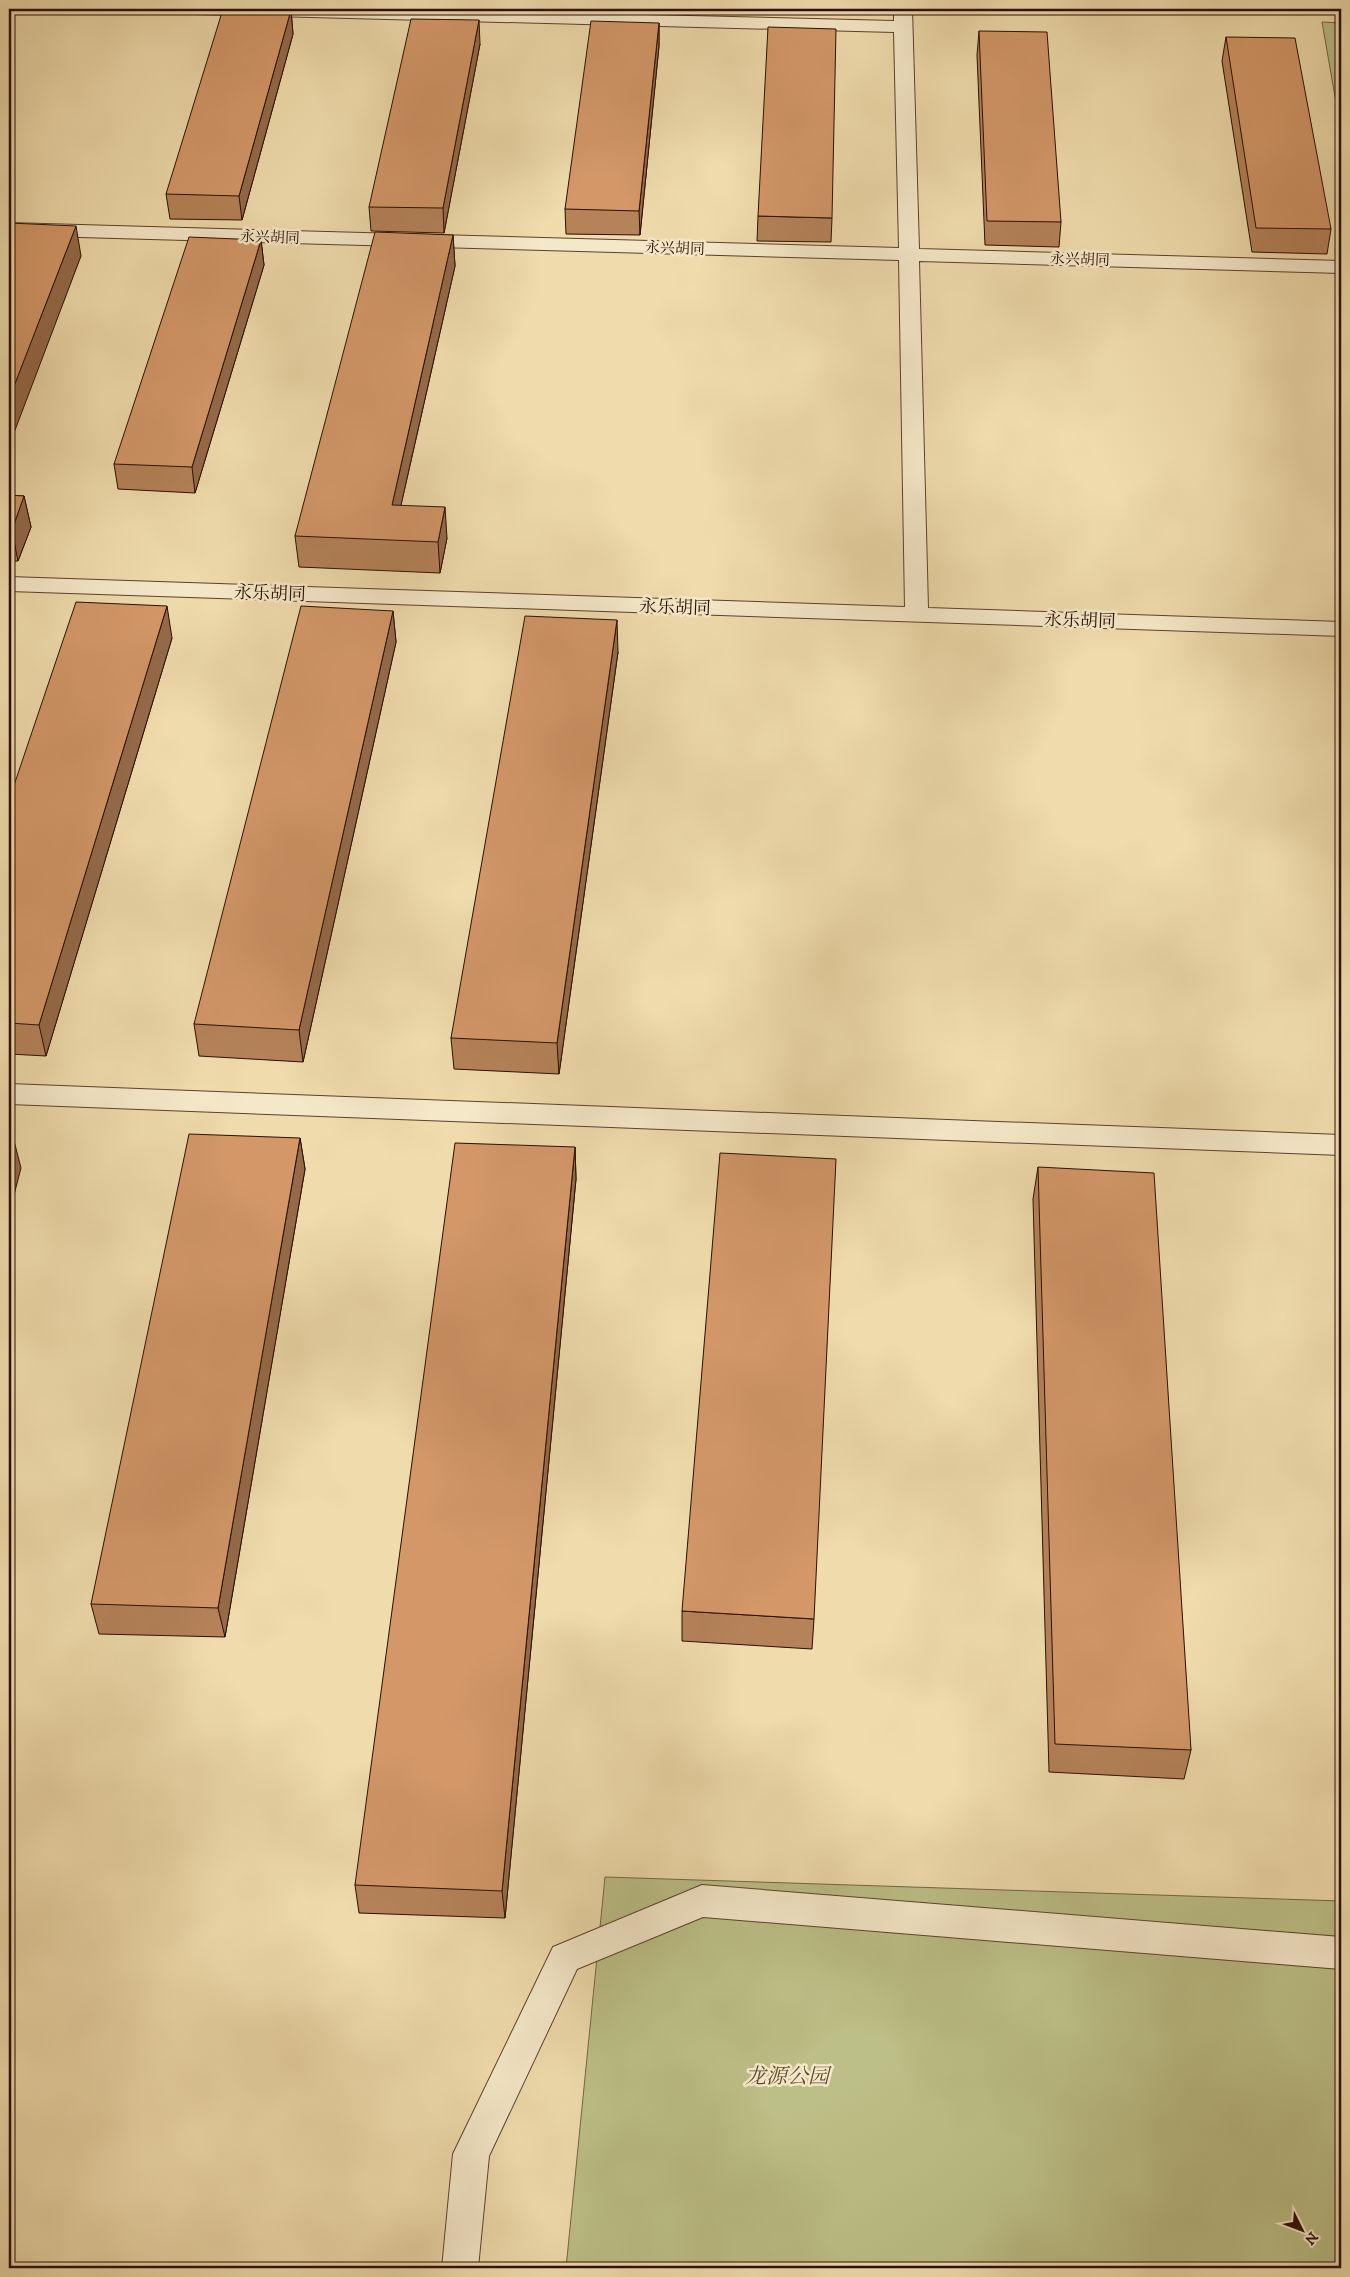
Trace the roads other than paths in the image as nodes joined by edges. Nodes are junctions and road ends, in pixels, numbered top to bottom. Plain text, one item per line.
1 (194, 9) edge
2 (903, 18) edge
3 (9, 229) edge
4 (908, 255) junction
5 (1341, 267) edge
6 (9, 584) edge
7 (916, 615) junction
8 (1341, 629) edge
9 (9, 1094) edge
10 (1341, 1145) edge
11 (1341, 1953) edge
12 (460, 2268) edge

1 - 2 street
2 - 4 street
3 - 4 street, 永兴胡同
4 - 5 street, 永兴胡同
4 - 7 street
6 - 7 street, 永乐胡同
7 - 8 street, 永乐胡同
9 - 10 street
11 - 12 street

